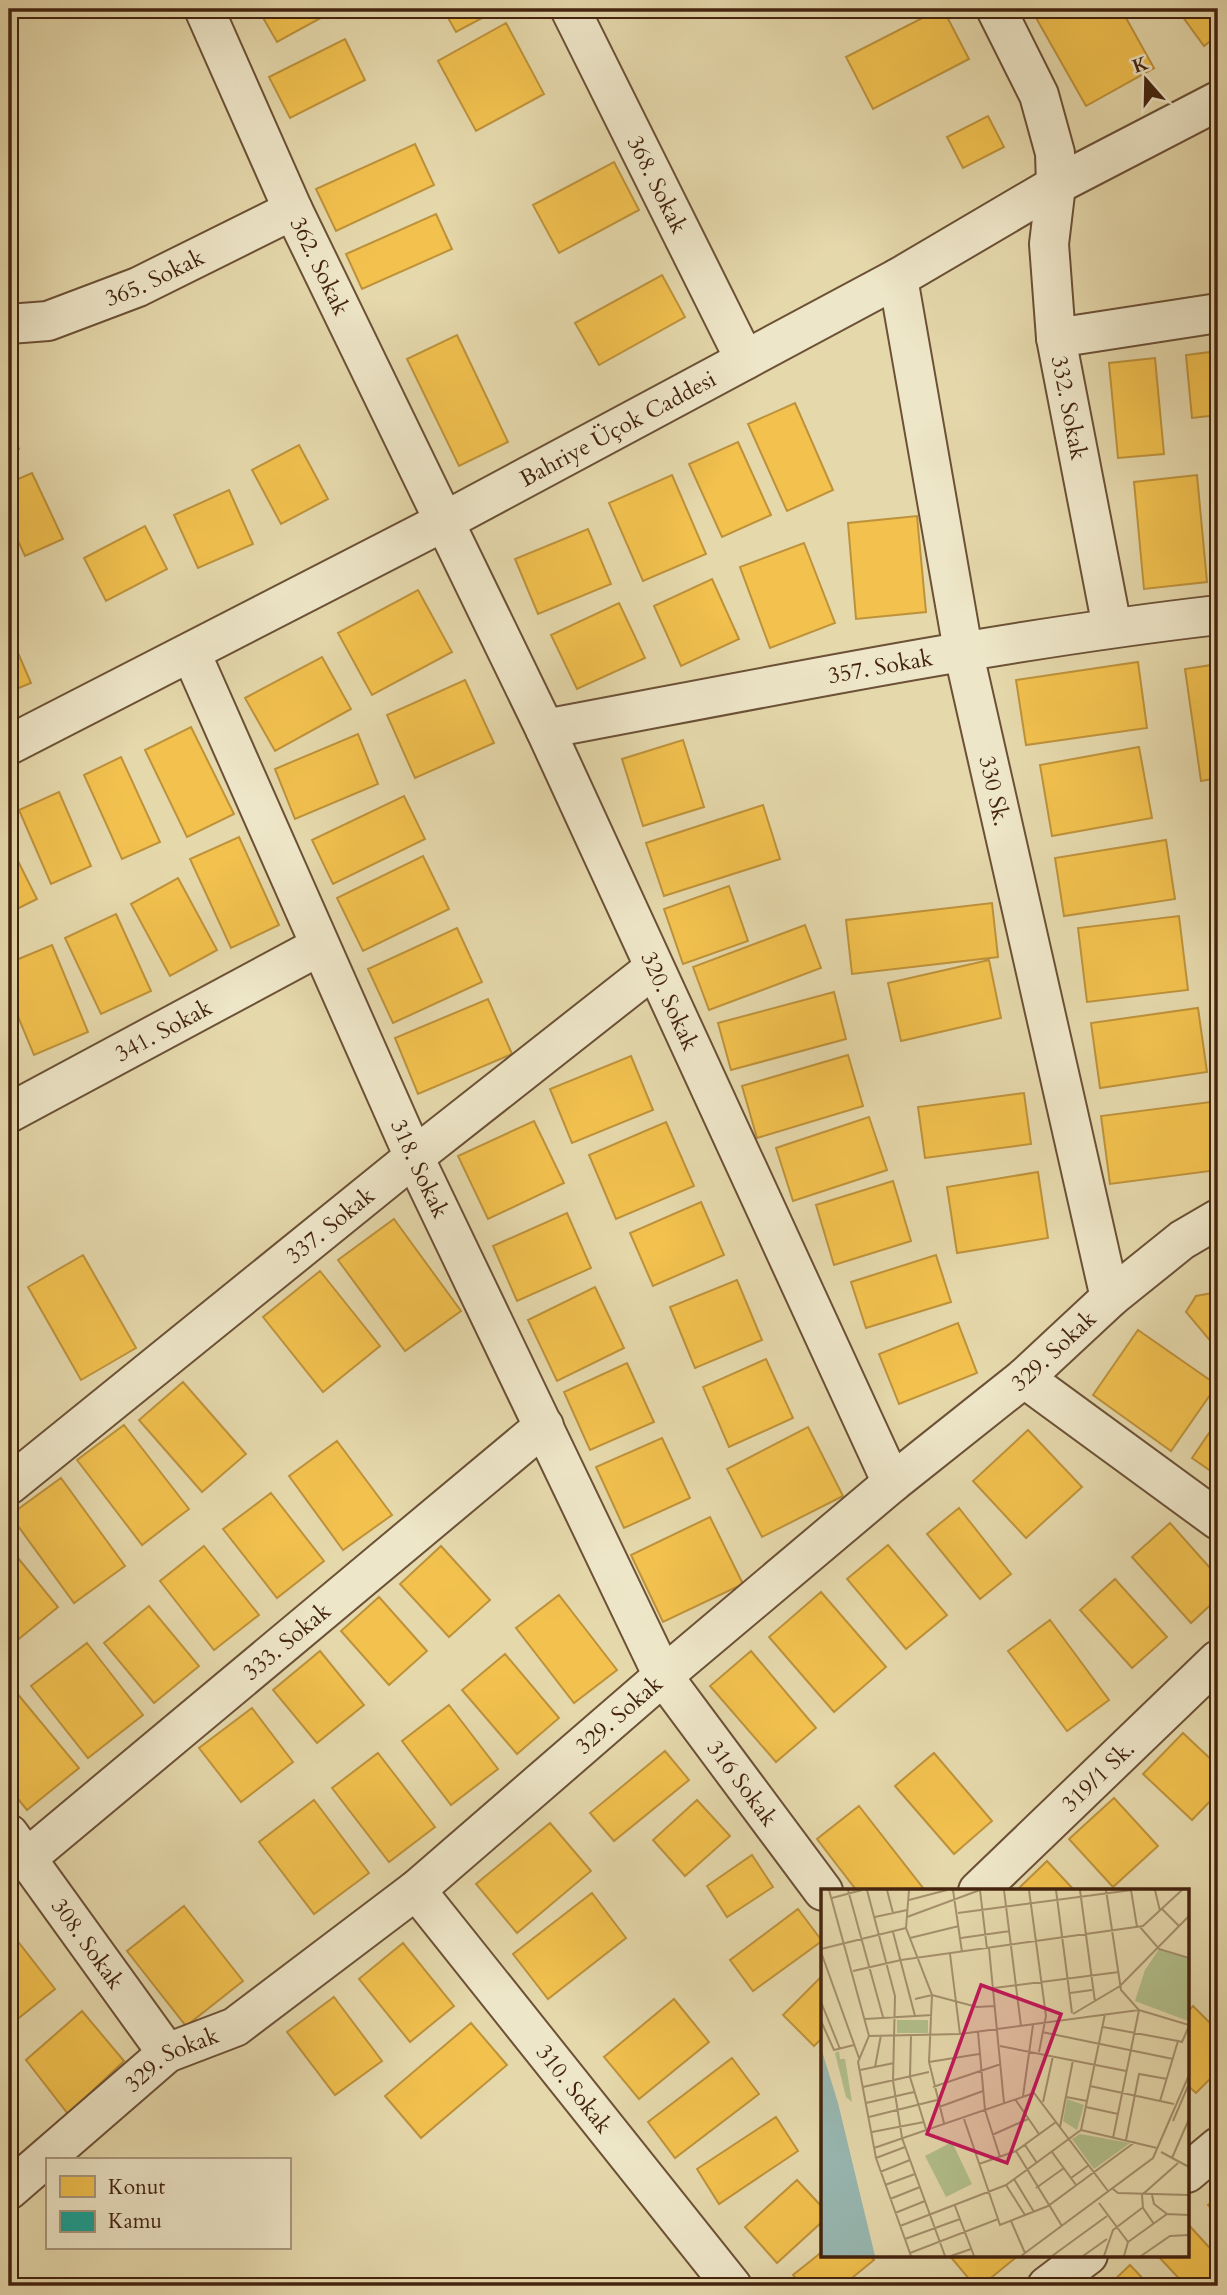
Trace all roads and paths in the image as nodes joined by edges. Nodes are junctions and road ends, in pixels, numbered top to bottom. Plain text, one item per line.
1 (204, 9) edge
2 (570, 9) edge
3 (996, 9) edge
4 (1218, 101) edge
5 (1056, 185) junction
6 (293, 210) junction
7 (898, 278) junction
8 (1218, 313) edge
9 (9, 324) edge
10 (1056, 338) junction
11 (745, 360) junction
12 (443, 522) junction
13 (1218, 615) edge
14 (1112, 627) junction
15 (962, 650) junction
16 (191, 653) junction
17 (545, 729) junction
18 (9, 745) edge
19 (318, 947) junction
20 (654, 968) junction
21 (9, 1113) edge
22 (414, 1157) junction
23 (1218, 1219) edge
24 (1110, 1298) junction
25 (1024, 1378) junction
26 (544, 1426) junction
27 (892, 1483) junction
28 (9, 1485) edge
29 (1218, 1520) edge
30 (1218, 1660) edge
31 (663, 1676) junction
32 (18, 1846) edge
33 (822, 1889) edge
34 (980, 1889) edge
35 (416, 1890) junction
36 (167, 2053) junction
37 (1218, 2147) edge
38 (1188, 2172) edge
39 (9, 2190) edge
40 (1087, 2256) edge
41 (732, 2286) edge
42 (1047, 2286) edge

1 - 6 street, 362. Sokak
2 - 11 street, 368. Sokak
3 - 5 street, 332. Sokak
4 - 5 street, Bahriye Üçok Caddesi
5 - 7 street, Bahriye Üçok Caddesi
5 - 10 street, 332. Sokak
6 - 9 street, 365. Sokak
6 - 12 street, 362. Sokak
7 - 11 street, Bahriye Üçok Caddesi
7 - 15 street, 330 Sk.
8 - 10 street
10 - 14 street, 332. Sokak
11 - 12 street, Bahriye Üçok Caddesi
12 - 16 street, Bahriye Üçok Caddesi
12 - 17 street, 320. Sokak
13 - 14 street, 357. Sokak
14 - 15 street, 357. Sokak
15 - 17 street, 357. Sokak
15 - 24 street, 330 Sk.
16 - 18 street, Bahriye Üçok Caddesi
16 - 19 street, 318. Sokak
17 - 20 street, 320. Sokak
19 - 21 street, 341. Sokak
19 - 22 street, 318. Sokak
20 - 22 street, 337. Sokak
20 - 27 street, 320. Sokak
22 - 26 street, 318. Sokak
22 - 28 street, 337. Sokak
23 - 24 street, 329. Sokak
24 - 25 street, 329. Sokak
25 - 27 street, 329. Sokak
25 - 29 street
26 - 31 street, 318. Sokak
26 - 32 street, 333. Sokak
27 - 31 street, 329. Sokak
30 - 34 street, 319/1 Sk.
31 - 33 street, 316 Sokak
31 - 35 street, 329. Sokak
32 - 36 street, 308. Sokak
35 - 36 street, 329. Sokak
35 - 41 street, 310. Sokak
36 - 39 street, 329. Sokak
37 - 38 street
40 - 42 street

